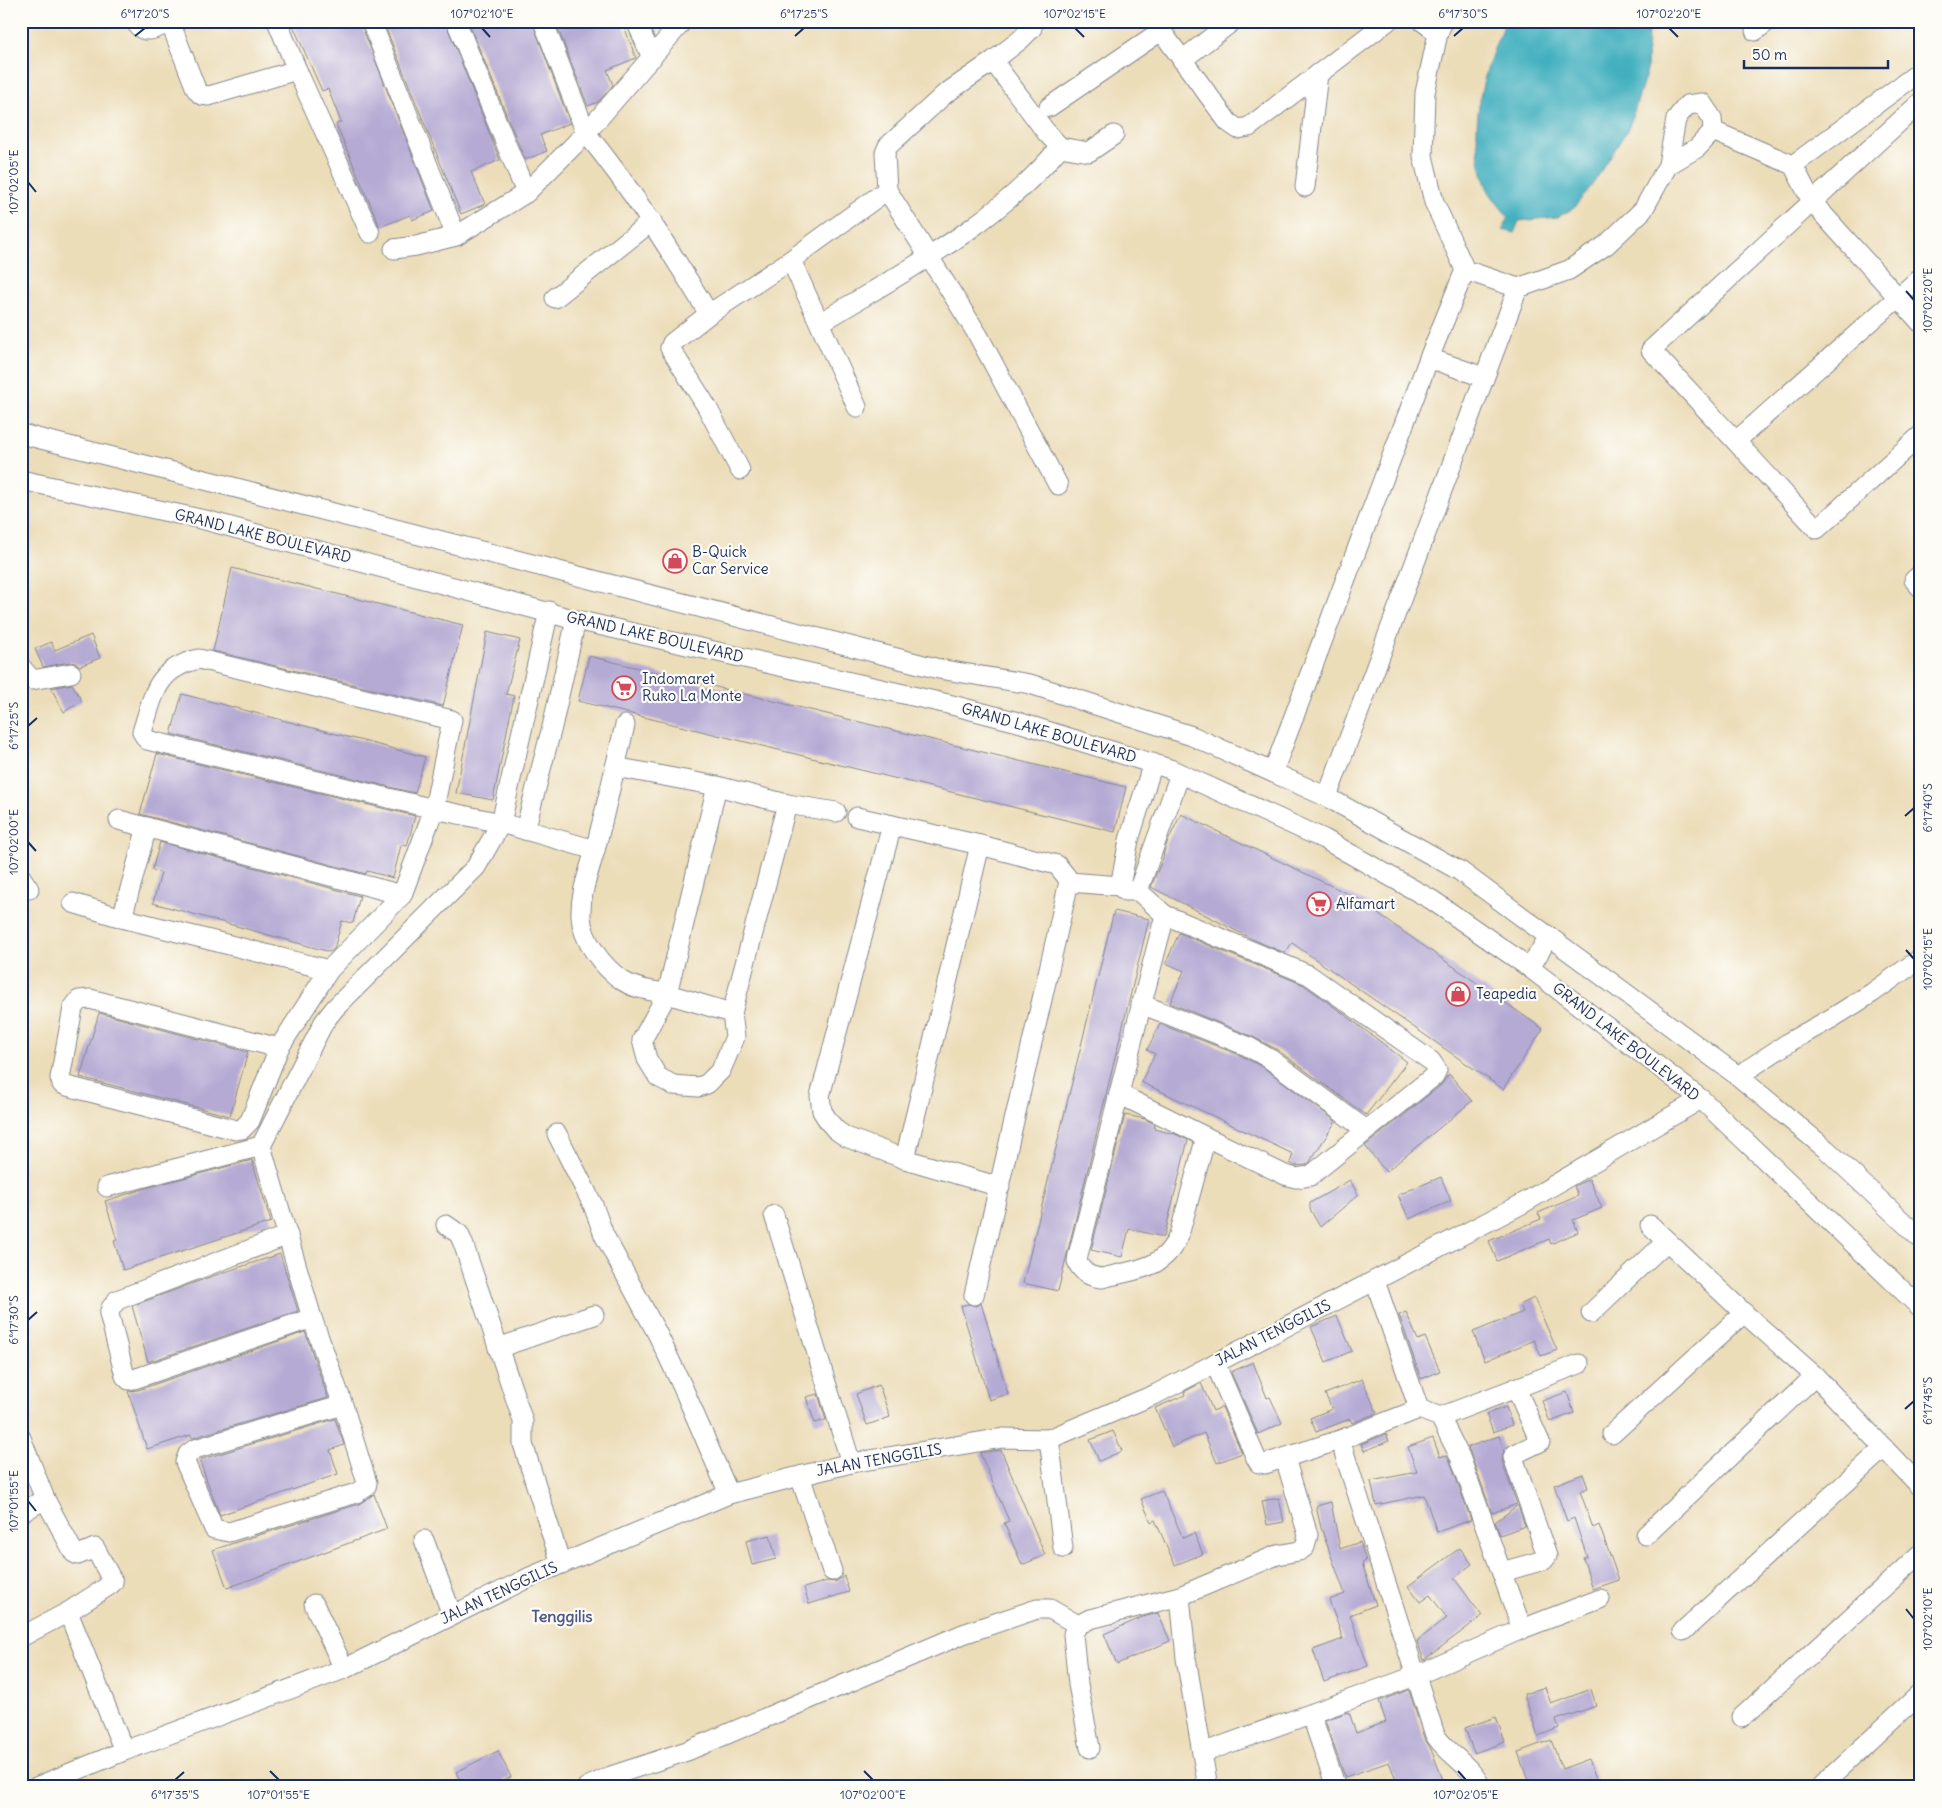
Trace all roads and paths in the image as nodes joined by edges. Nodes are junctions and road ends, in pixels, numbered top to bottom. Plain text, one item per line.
1 (135, 21) edge
2 (277, 21) edge
3 (371, 21) edge
4 (456, 21) edge
5 (543, 21) edge
6 (636, 21) edge
7 (683, 21) edge
8 (1032, 21) edge
9 (1234, 21) edge
10 (1388, 21) edge
11 (1422, 21) edge
12 (171, 22) edge
13 (1158, 26) edge
14 (1441, 27) edge
15 (652, 58) junction
16 (1182, 60) junction
17 (993, 61) junction
18 (297, 70) junction
19 (1921, 71) edge
20 (1318, 74) junction
21 (1921, 102) edge
22 (1049, 106) dead end
23 (1713, 131) junction
24 (586, 133) junction
25 (1114, 135) dead end
26 (1060, 147) junction
27 (1668, 165) junction
28 (1792, 165) junction
29 (1305, 187) dead end
30 (887, 190) junction
31 (526, 193) junction
32 (1812, 202) junction
33 (652, 221) junction
34 (370, 233) dead end
35 (456, 236) junction
36 (394, 248) dead end
37 (928, 256) junction
38 (791, 260) junction
39 (1464, 270) junction
40 (1921, 277) edge
41 (1518, 288) junction
42 (1898, 297) junction
43 (555, 298) dead end
44 (710, 314) junction
45 (820, 323) junction
46 (1921, 323) edge
47 (1429, 358) junction
48 (1483, 377) junction
49 (857, 407) dead end
50 (21, 434) edge
51 (1921, 435) edge
52 (1736, 440) junction
53 (740, 470) dead end
54 (21, 480) edge
55 (1058, 485) dead end
56 (1921, 574) edge
57 (1921, 588) edge
58 (549, 611) junction
59 (576, 620) junction
60 (21, 668) edge
61 (71, 673) dead end
62 (524, 720) junction
63 (625, 725) dead end
64 (552, 727) junction
65 (1153, 763) junction
66 (615, 767) junction
67 (1273, 772) junction
68 (1180, 774) junction
69 (718, 786) junction
70 (1327, 797) junction
71 (787, 804) junction
72 (434, 809) junction
73 (836, 812) dead end
74 (857, 817) dead end
75 (119, 820) dead end
76 (501, 823) junction
77 (892, 825) junction
78 (147, 827) junction
79 (525, 830) junction
80 (980, 845) junction
81 (595, 850) junction
82 (1069, 882) junction
83 (1129, 889) junction
84 (402, 895) junction
85 (72, 904) dead end
86 (1165, 915) junction
87 (122, 918) junction
88 (1549, 936) junction
89 (1921, 958) edge
90 (1530, 968) junction
91 (330, 970) junction
92 (667, 994) junction
93 (1141, 1004) junction
94 (732, 1013) junction
95 (279, 1048) junction
96 (1738, 1076) junction
97 (1119, 1094) junction
98 (1701, 1099) junction
99 (1366, 1130) junction
100 (557, 1134) dead end
101 (1206, 1137) junction
102 (261, 1146) junction
103 (905, 1159) junction
104 (107, 1187) dead end
105 (1000, 1187) junction
106 (774, 1215) dead end
107 (446, 1224) dead end
108 (1650, 1225) dead end
109 (288, 1235) junction
110 (1921, 1239) edge
111 (1667, 1241) junction
112 (1375, 1281) junction
113 (974, 1295) dead end
114 (1919, 1304) edge
115 (1591, 1313) dead end
116 (1744, 1313) junction
117 (594, 1314) dead end
118 (312, 1318) junction
119 (498, 1348) junction
120 (1215, 1363) junction
121 (1579, 1364) dead end
122 (1815, 1376) junction
123 (1516, 1388) junction
124 (343, 1405) junction
125 (1419, 1409) junction
126 (1440, 1417) junction
127 (1612, 1434) dead end
128 (21, 1438) edge
129 (1049, 1439) junction
130 (1340, 1440) junction
131 (1884, 1448) junction
132 (1285, 1458) junction
133 (851, 1463) junction
134 (800, 1476) junction
135 (1921, 1487) edge
136 (729, 1494) junction
137 (45, 1499) junction
138 (21, 1513) edge
139 (1646, 1535) dead end
140 (424, 1540) dead end
141 (1063, 1548) dead end
142 (1921, 1553) edge
143 (561, 1564) junction
144 (832, 1571) dead end
145 (1502, 1572) junction
146 (1180, 1596) junction
147 (1600, 1599) dead end
148 (314, 1604) dead end
149 (68, 1612) junction
150 (452, 1615) junction
151 (1078, 1625) junction
152 (1522, 1629) junction
153 (1683, 1631) dead end
154 (21, 1637) edge
155 (344, 1668) junction
156 (1415, 1676) junction
157 (1921, 1693) edge
158 (1311, 1714) junction
159 (1742, 1717) dead end
160 (1090, 1748) dead end
161 (124, 1751) junction
162 (1202, 1753) junction
163 (36, 1787) edge
164 (587, 1787) edge
165 (1208, 1787) edge
166 (1336, 1787) edge
167 (1481, 1787) edge
168 (1820, 1787) edge

1 - 12 street
2 - 18 street
3 - 35 street
4 - 31 street
5 - 24 street
6 - 15 street
7 - 15 street
8 - 17 street
9 - 16 street
10 - 20 street
11 - 14 street
12 - 18 street
13 - 16 street
13 - 22 street
14 - 39 street
15 - 24 street
16 - 20 street
17 - 26 street
17 - 30 street
18 - 34 street
19 - 28 street
20 - 29 street
21 - 32 street
23 - 27 street
23 - 27 street
23 - 28 street
24 - 31 street
24 - 33 street
25 - 26 street
26 - 37 street
27 - 41 street
28 - 32 street
30 - 37 street
30 - 38 street
31 - 35 street
32 - 42 street
32 - 52 street
33 - 43 street
33 - 44 street
35 - 36 street
37 - 45 street
37 - 55 street
38 - 44 street
38 - 45 street
39 - 41 street
39 - 47 street
40 - 42 street
41 - 48 street
42 - 46 street
42 - 52 street
44 - 53 street
45 - 49 street
47 - 48 street
47 - 67 street
48 - 70 street
50 - 67 street
51 - 52 street
54 - 58 street, GRAND LAKE BOULEVARD
56 - 57 street
58 - 59 street, GRAND LAKE BOULEVARD
58 - 62 street
59 - 64 street
59 - 65 street, GRAND LAKE BOULEVARD
60 - 61 street
62 - 64 street
62 - 76 street
63 - 66 street
64 - 79 street
65 - 68 street, GRAND LAKE BOULEVARD
65 - 83 street
66 - 69 street
66 - 81 street
67 - 70 street
68 - 83 street
68 - 90 street, GRAND LAKE BOULEVARD
69 - 71 street
69 - 92 street
70 - 88 street
71 - 73 street
71 - 94 street
72 - 72 street
72 - 76 street
72 - 84 street
74 - 77 street
75 - 78 street
76 - 79 street
76 - 102 street
77 - 80 street
77 - 103 street
78 - 84 street
78 - 87 street
79 - 81 street
80 - 82 street
80 - 103 street
81 - 92 street
82 - 83 street
82 - 105 street
83 - 86 street
84 - 91 street
85 - 87 street
86 - 93 street
86 - 99 street
87 - 91 street
88 - 90 street
88 - 96 street
89 - 96 street
90 - 98 street, GRAND LAKE BOULEVARD
91 - 95 street
92 - 94 street
92 - 94 street
93 - 97 street
93 - 99 street
95 - 95 street
96 - 110 street
97 - 101 street
97 - 101 street
98 - 112 street, JALAN TENGGILIS
98 - 114 street, GRAND LAKE BOULEVARD
99 - 101 street
100 - 136 street
102 - 104 street
102 - 109 street
103 - 105 street
105 - 113 street
106 - 133 street
107 - 119 street
108 - 111 street
109 - 118 street
109 - 118 street
111 - 115 street
111 - 116 street
112 - 120 street, JALAN TENGGILIS
112 - 125 street
116 - 122 street
116 - 127 street
117 - 119 street
118 - 124 street
119 - 143 street
120 - 129 street, JALAN TENGGILIS
120 - 132 street
121 - 123 street
122 - 131 street
122 - 139 street
123 - 126 street
123 - 145 street
124 - 124 street
125 - 126 street
125 - 130 street
126 - 145 street
128 - 137 street
129 - 133 street, JALAN TENGGILIS
129 - 141 street
130 - 132 street
130 - 156 street
131 - 135 street
131 - 153 street
132 - 146 street
133 - 134 street, JALAN TENGGILIS
134 - 136 street, JALAN TENGGILIS
134 - 144 street
136 - 143 street, JALAN TENGGILIS
137 - 138 street
137 - 149 street
140 - 150 street
142 - 159 street
143 - 150 street, JALAN TENGGILIS
145 - 152 street
146 - 151 street
146 - 162 street
147 - 152 street
148 - 155 street
149 - 154 street
149 - 161 street
150 - 155 street, JALAN TENGGILIS
151 - 160 street
151 - 164 street
152 - 156 street
155 - 161 street, JALAN TENGGILIS
156 - 158 street
156 - 167 street
157 - 168 street
158 - 162 street
158 - 166 street
161 - 163 street, JALAN TENGGILIS
162 - 165 street

